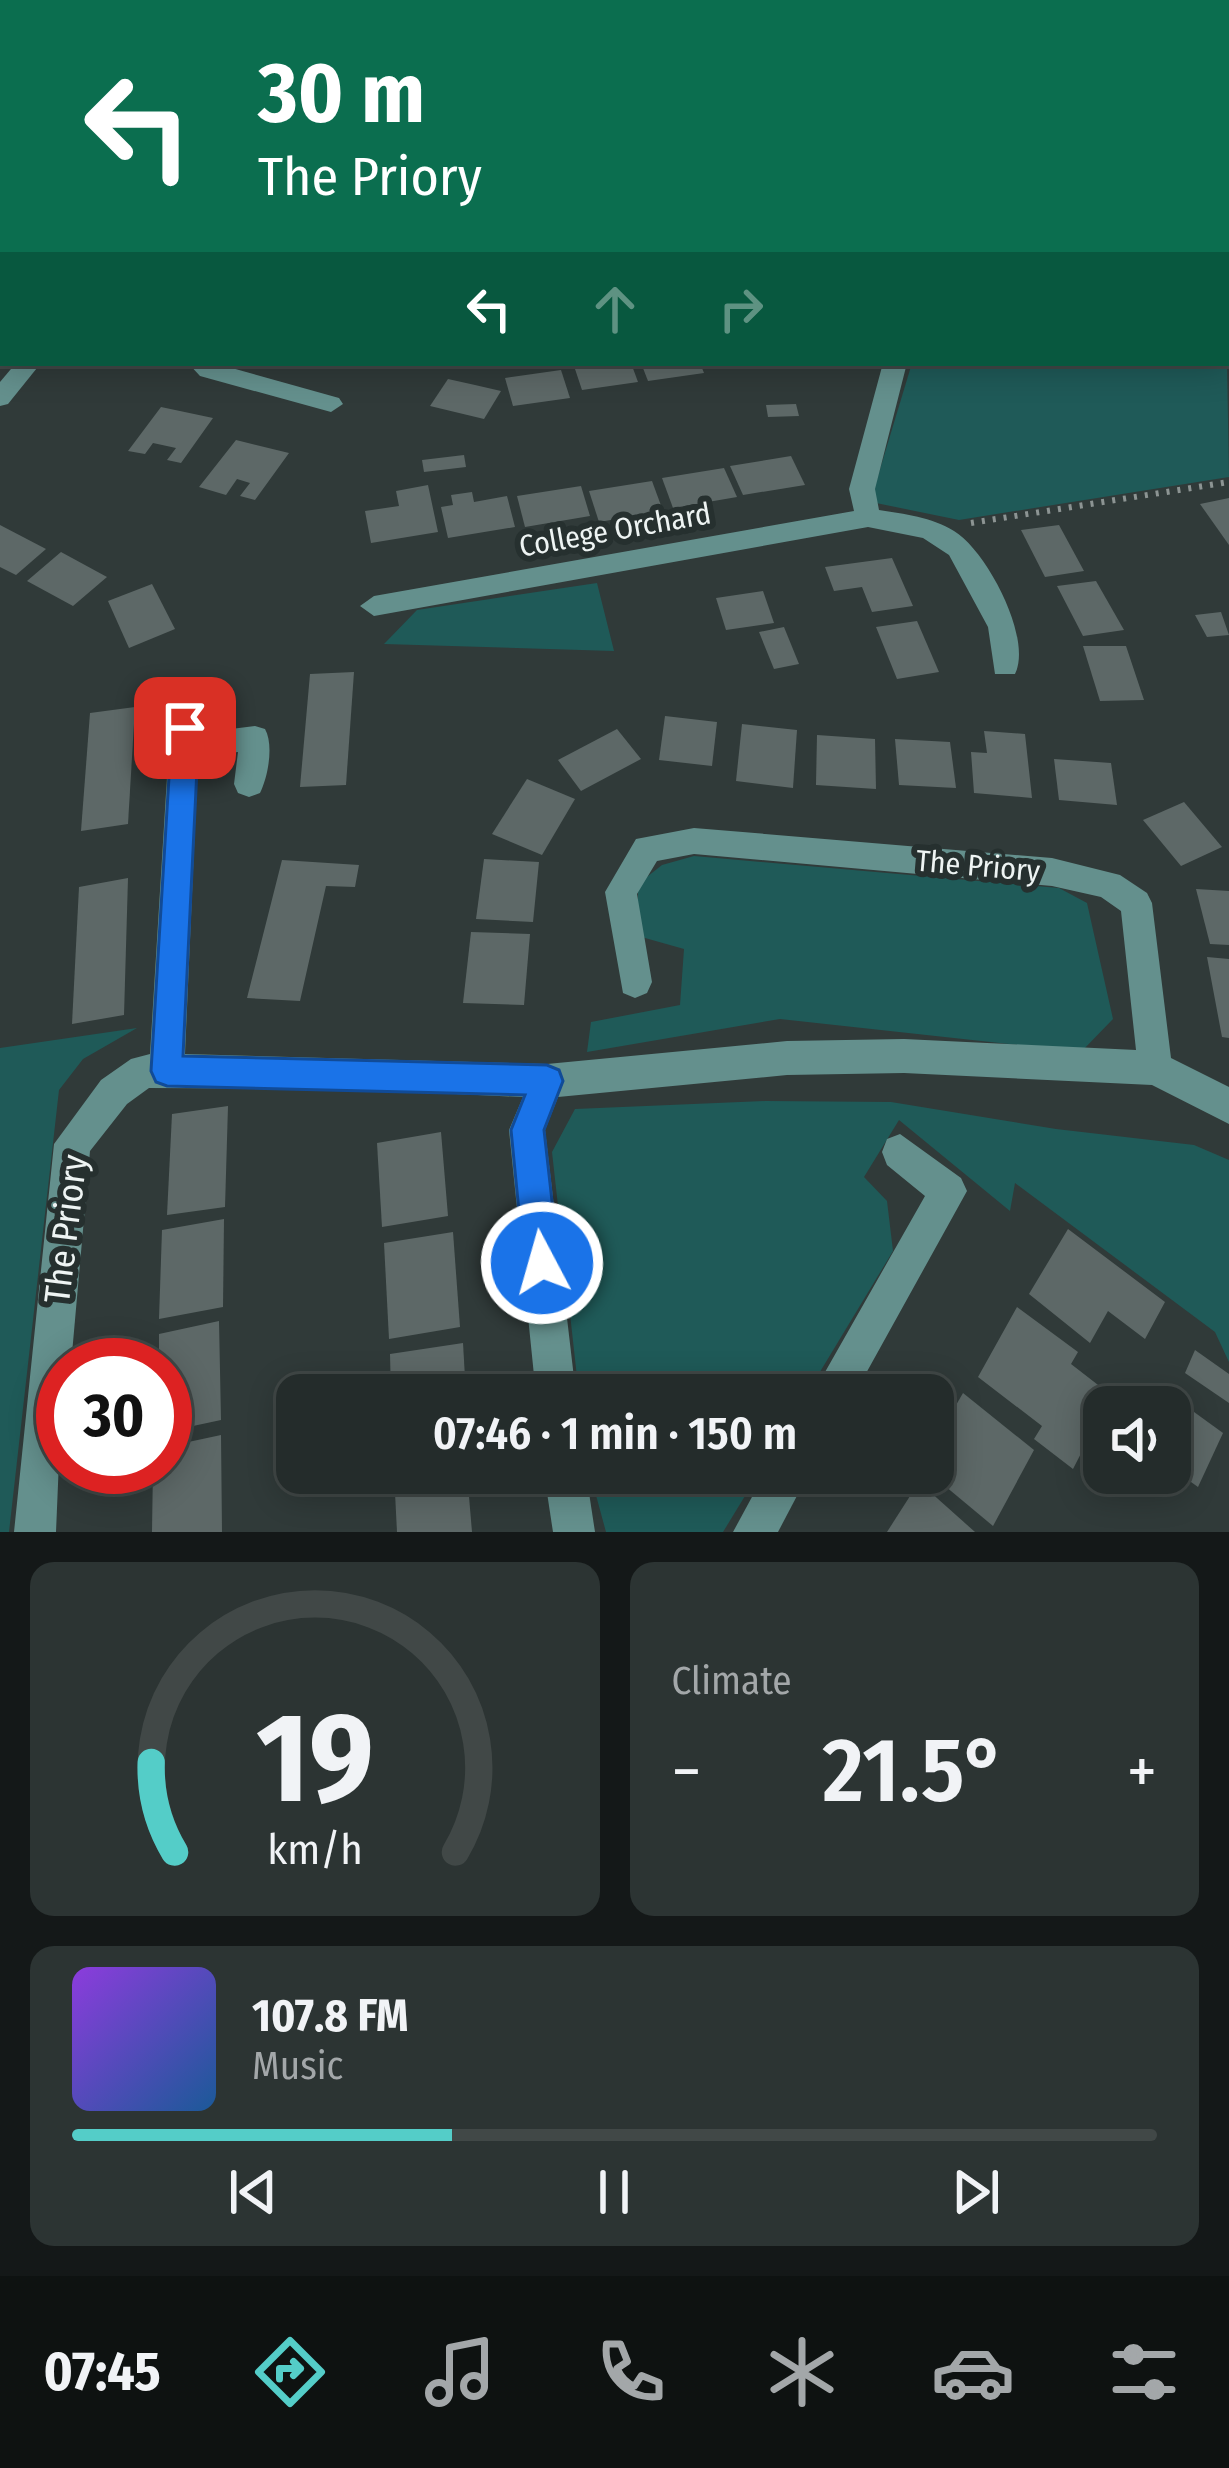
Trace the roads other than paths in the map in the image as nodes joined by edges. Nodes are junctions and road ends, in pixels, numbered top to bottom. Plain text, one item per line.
1 (27, 366) edge
2 (203, 366) edge
3 (894, 366) edge
4 (0, 398) edge
5 (331, 404) dead end
6 (868, 518) junction
7 (374, 606) dead end
8 (1005, 666) dead end
9 (249, 784) dead end
10 (635, 982) dead end
11 (1156, 1068) junction
12 (167, 1071) junction
13 (547, 1081) junction
14 (1229, 1106) edge
15 (900, 1152) dead end
16 (554, 1374) edge
17 (844, 1374) edge
18 (568, 1494) edge
19 (776, 1494) edge
20 (35, 1532) edge
21 (574, 1532) edge
22 (754, 1532) edge

1 - 4 street
2 - 5 street
3 - 6 street
6 - 7 street, College Orchard
6 - 8 street, College Orchard
9 - 12 street
10 - 11 street, The Priory
11 - 13 street, The Priory
11 - 14 street, The Priory
12 - 13 street, The Priory
12 - 20 street, The Priory
13 - 16 street
15 - 17 street
18 - 21 street
19 - 22 street

